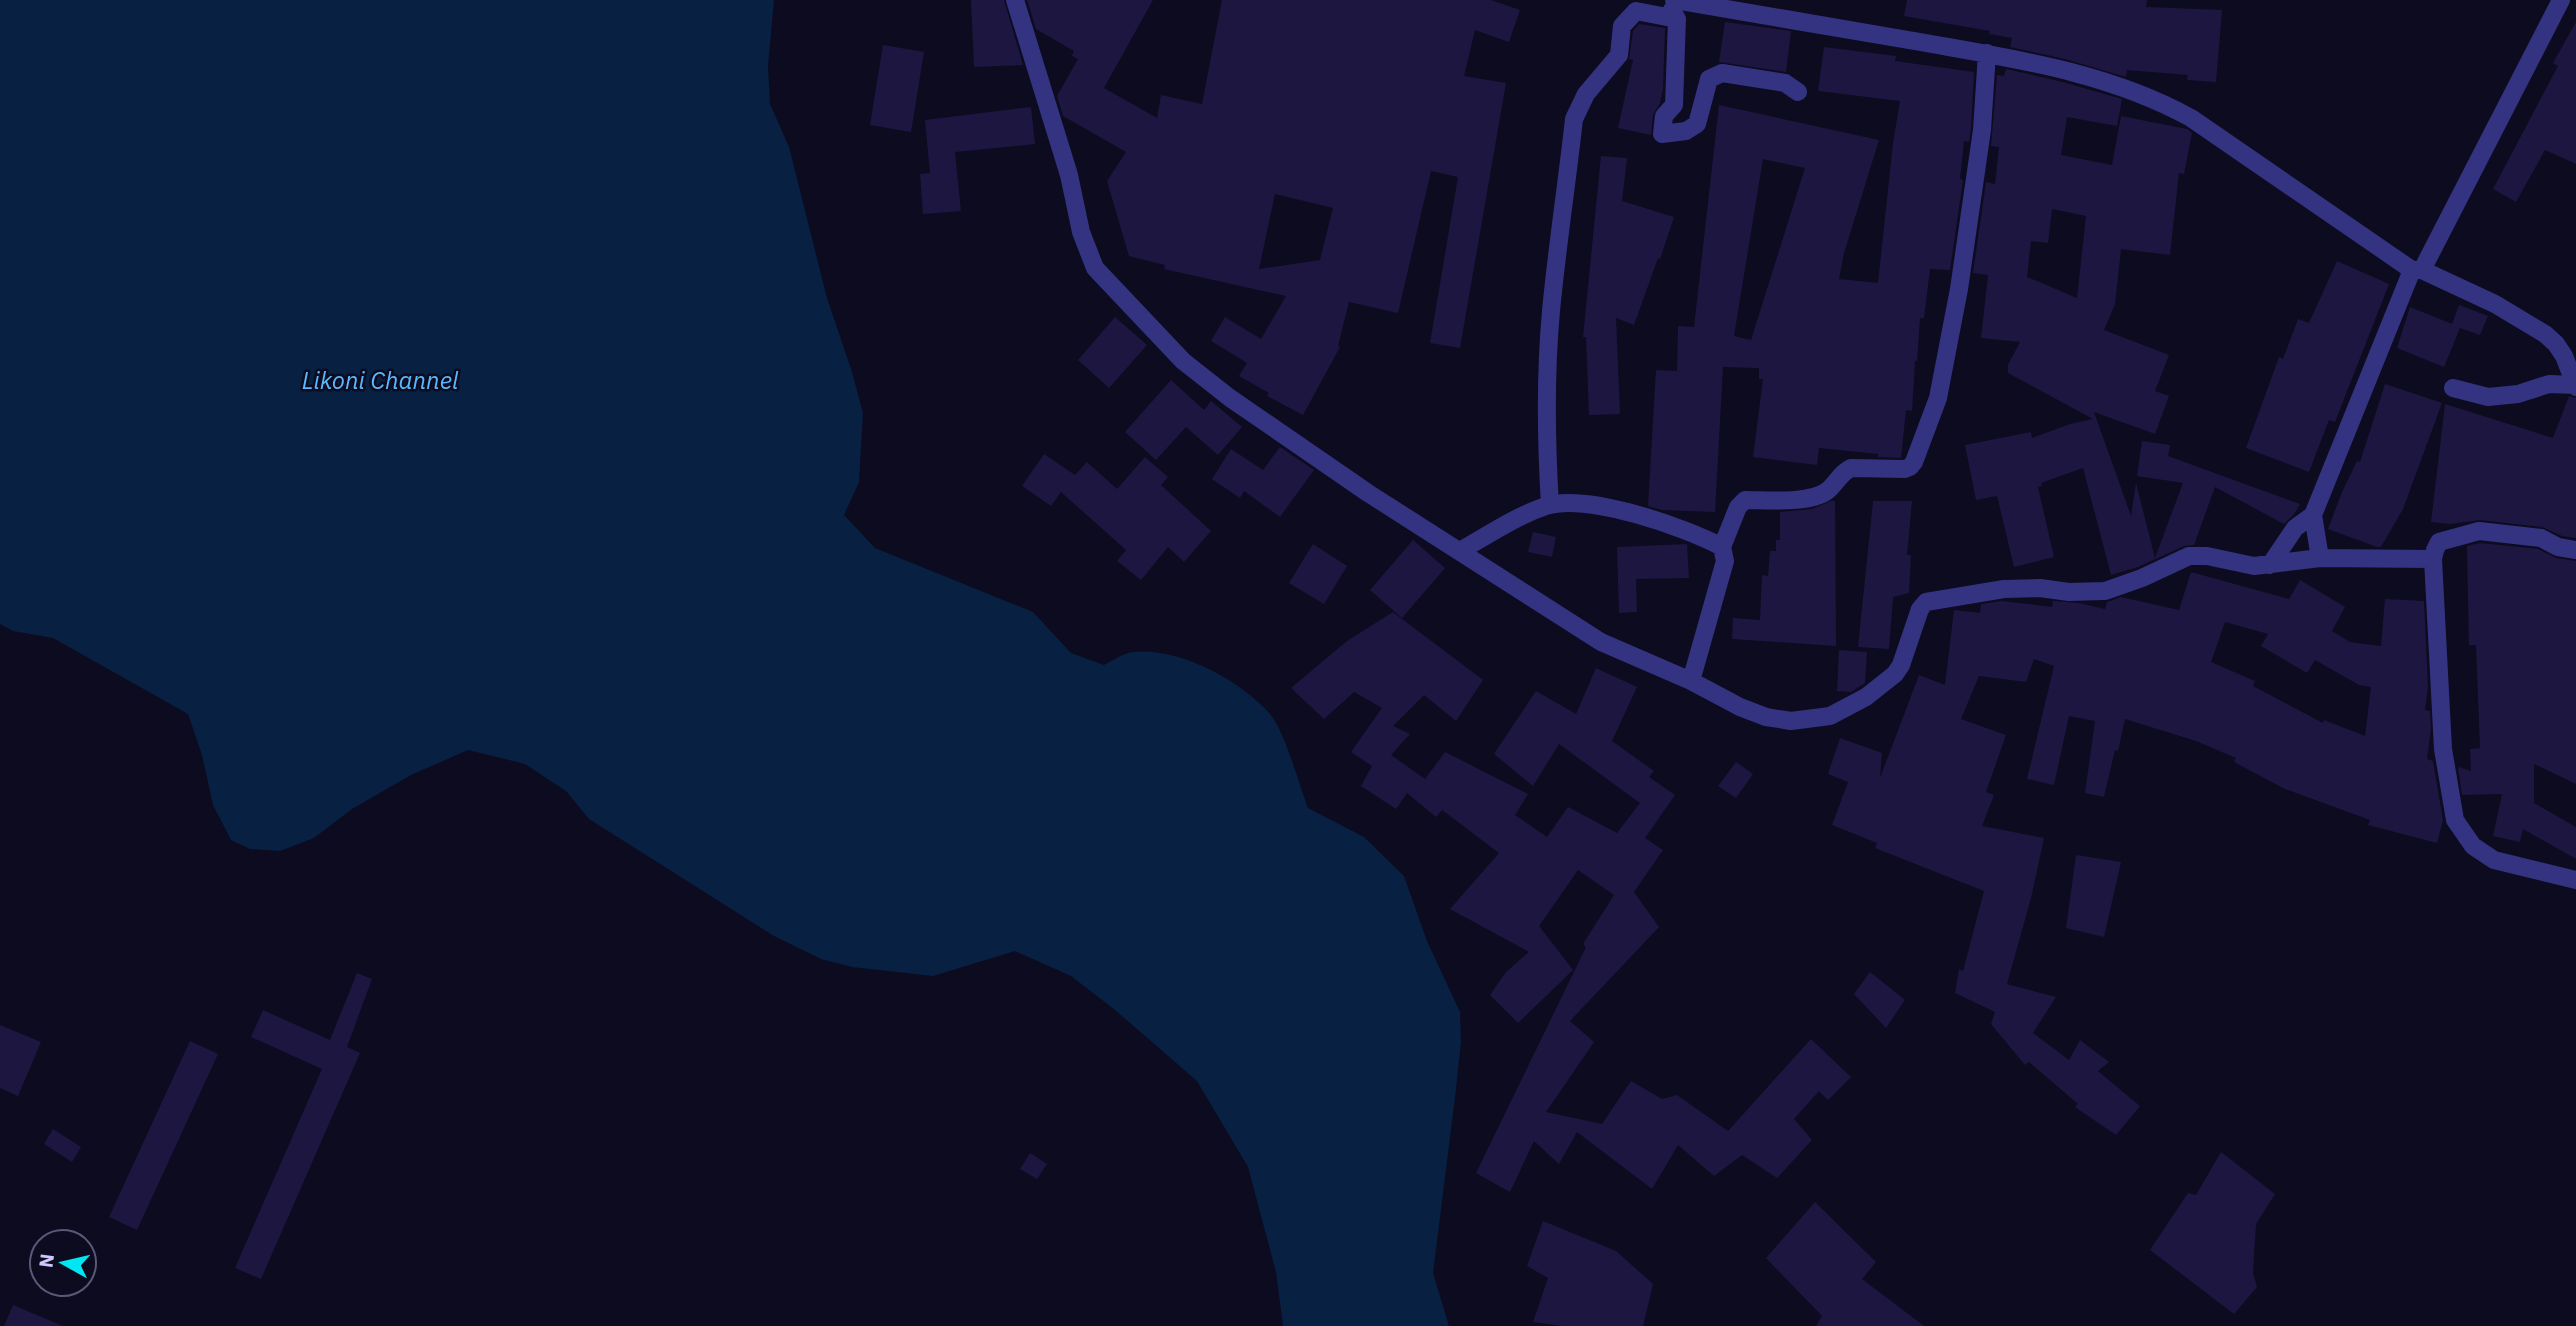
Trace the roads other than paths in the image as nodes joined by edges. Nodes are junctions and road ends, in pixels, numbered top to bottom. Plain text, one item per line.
1 (1015, 0) edge
2 (1667, 0) edge
3 (1674, 0) edge
4 (2561, 0) edge
5 (1677, 19) junction
6 (1987, 54) junction
7 (1798, 92) dead end
8 (2417, 270) junction
9 (2576, 385) edge
10 (2453, 388) dead end
11 (1550, 505) junction
12 (2313, 514) junction
13 (1723, 547) junction
14 (2576, 550) edge
15 (1460, 551) junction
16 (2320, 558) junction
17 (2433, 559) junction
18 (2270, 565) junction
19 (1691, 681) junction
20 (2576, 880) edge

1 - 15 street
2 - 5 street
3 - 6 street
4 - 8 street
5 - 7 street
5 - 11 street
6 - 8 street
6 - 13 street
8 - 9 street
8 - 12 street
9 - 10 street
11 - 13 street
11 - 15 street
12 - 16 street
12 - 18 street
13 - 19 street
14 - 17 street
15 - 19 street
16 - 17 street
16 - 18 street
17 - 20 street
18 - 19 street

